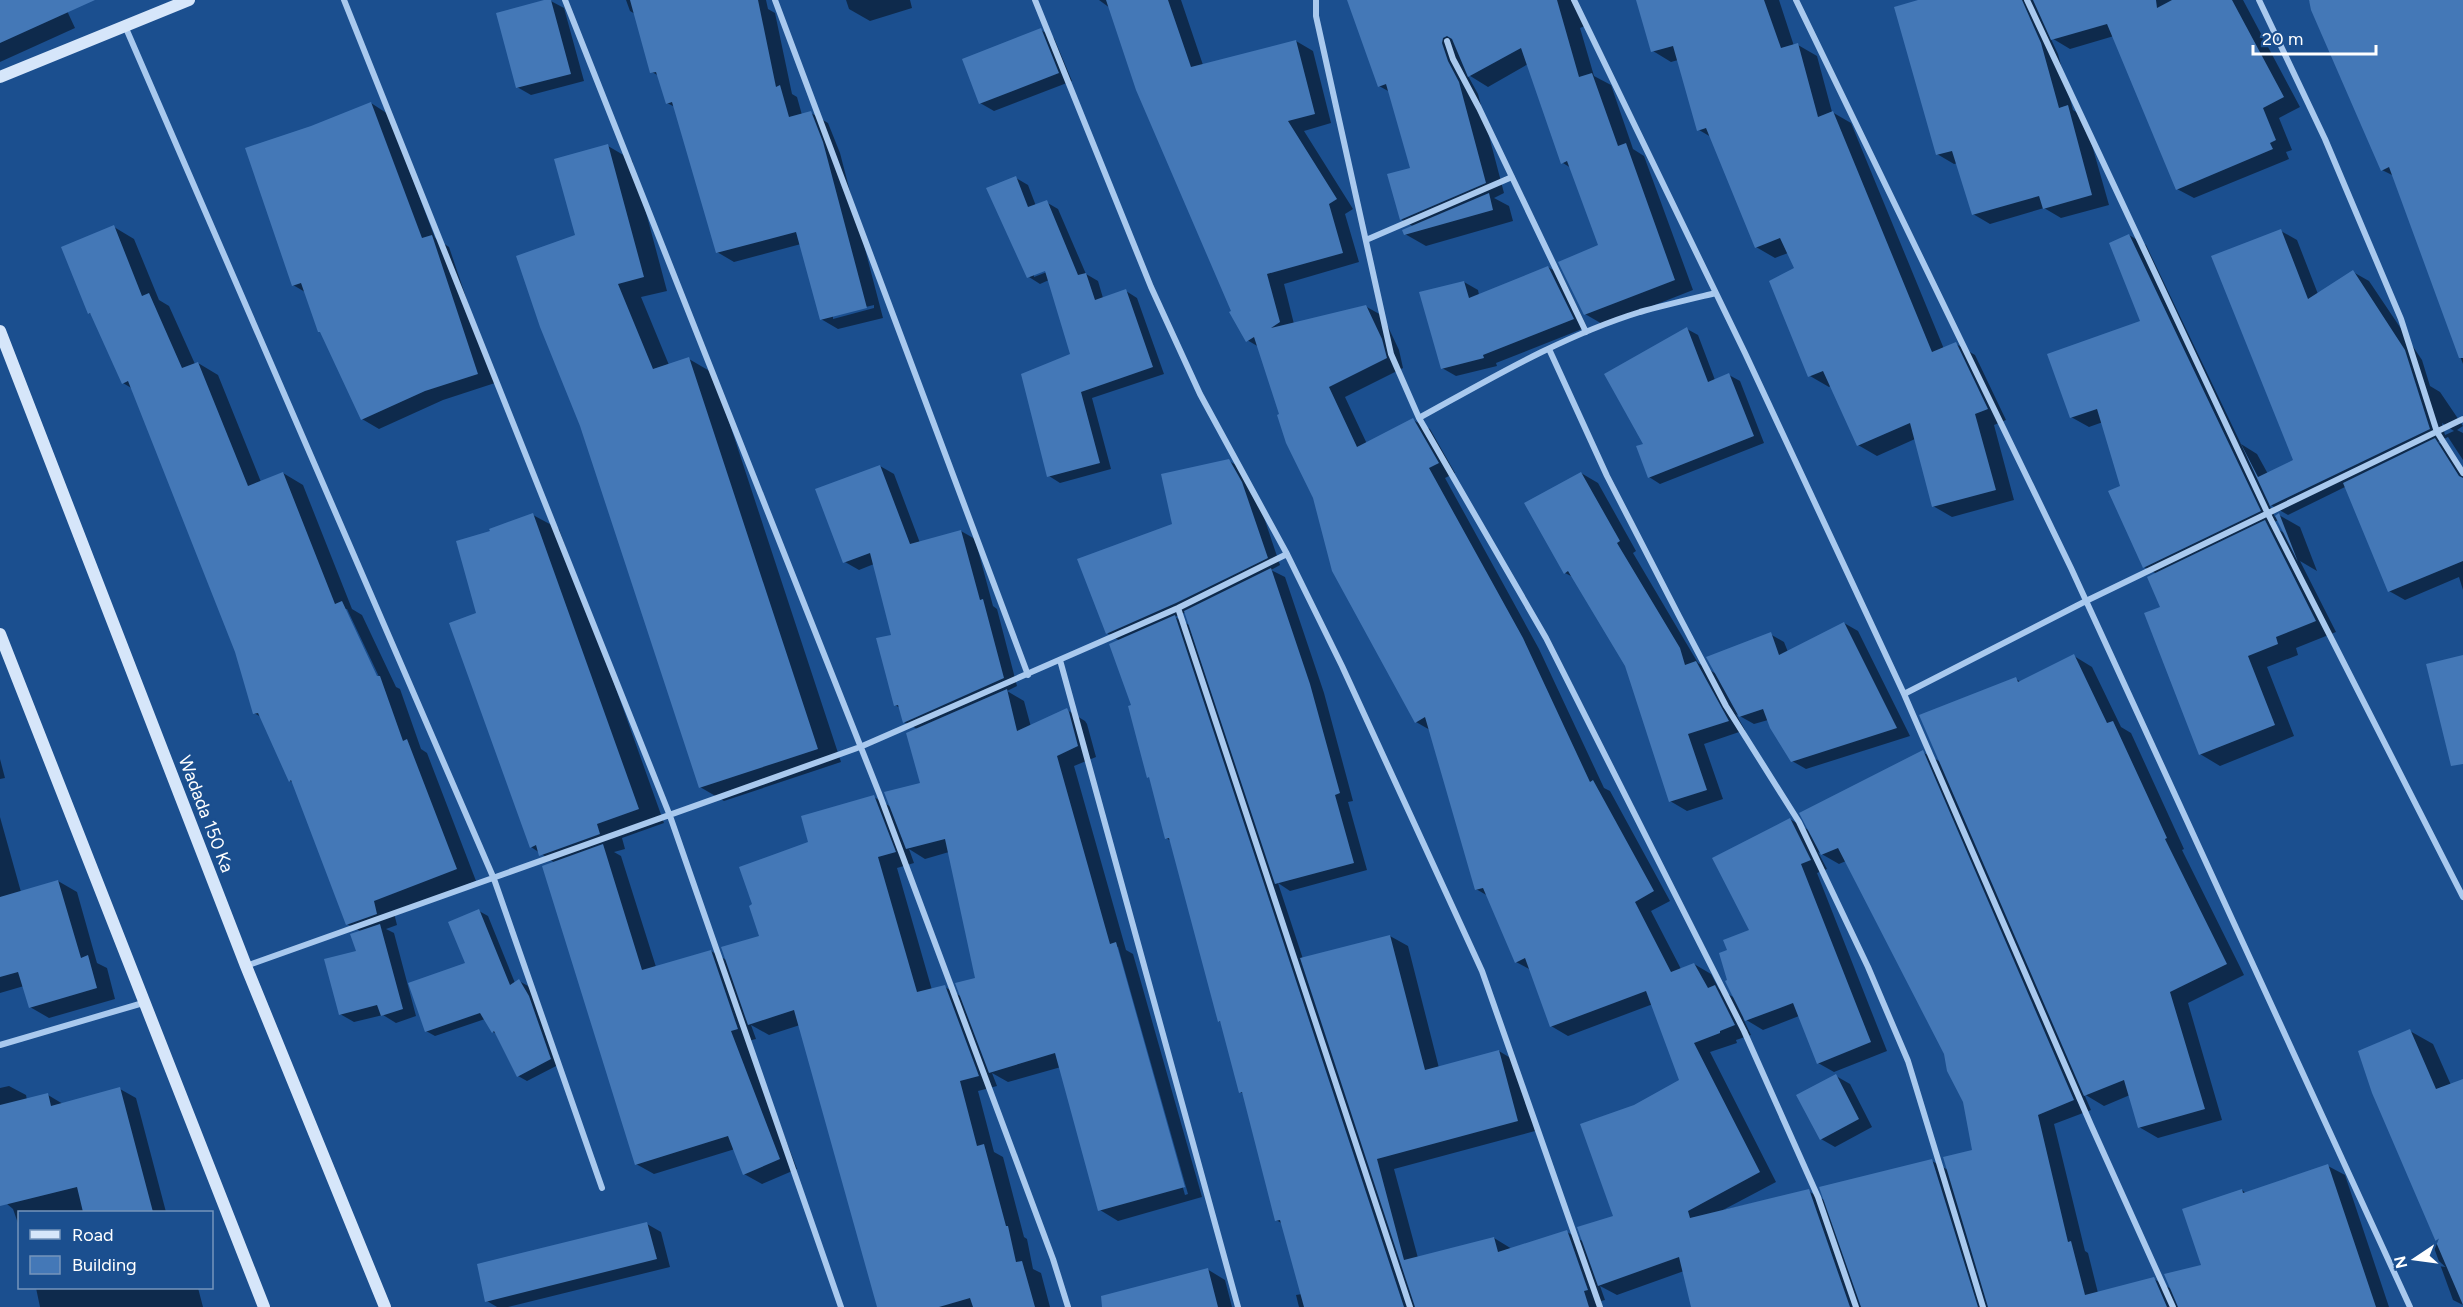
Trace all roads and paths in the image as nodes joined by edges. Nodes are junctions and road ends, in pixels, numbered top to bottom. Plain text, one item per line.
1 (189, 0) edge
2 (344, 0) edge
3 (565, 0) edge
4 (775, 0) edge
5 (1035, 0) edge
6 (1316, 0) edge
7 (1574, 0) edge
8 (1796, 0) edge
9 (2028, 0) edge
10 (2259, 0) edge
11 (125, 26) junction
12 (1447, 41) dead end
13 (0, 77) edge
14 (1512, 177) junction
15 (1366, 240) junction
16 (1716, 293) junction
17 (0, 331) edge
18 (1586, 332) junction
19 (1549, 349) junction
20 (1419, 418) junction
21 (2463, 419) edge
22 (2437, 432) junction
23 (2463, 473) edge
24 (2268, 514) junction
25 (1287, 554) junction
26 (2086, 601) junction
27 (1178, 608) junction
28 (0, 634) edge
29 (1060, 660) junction
30 (1028, 675) junction
31 (1904, 694) junction
32 (860, 747) junction
33 (670, 816) junction
34 (494, 879) junction
35 (2463, 897) edge
36 (246, 966) junction
37 (143, 1003) junction
38 (0, 1045) edge
39 (602, 1188) dead end
40 (264, 1307) edge
41 (385, 1307) edge
42 (841, 1307) edge
43 (1068, 1307) edge
44 (1238, 1307) edge
45 (1410, 1307) edge
46 (1600, 1307) edge
47 (1856, 1307) edge
48 (1983, 1307) edge
49 (2173, 1307) edge
50 (2410, 1307) edge

1 - 11 street
2 - 33 street
3 - 32 street
4 - 30 street
5 - 25 street
6 - 15 street
7 - 16 street
8 - 26 street
9 - 24 street
10 - 22 street
11 - 13 street
11 - 34 street
12 - 14 street
14 - 15 street
14 - 18 street
15 - 20 street
16 - 18 street
16 - 31 street
17 - 36 street, Wadada 150 Ka
18 - 19 street
19 - 20 street
19 - 48 street
20 - 47 street
21 - 22 street
22 - 23 street
22 - 24 street
24 - 26 street
24 - 35 street
25 - 27 street
25 - 46 street
26 - 31 street
26 - 50 street
27 - 29 street
27 - 45 street
28 - 37 street
29 - 30 street
29 - 44 street
30 - 32 street
31 - 49 street
32 - 33 street
32 - 43 street
33 - 34 street
33 - 42 street
34 - 36 street
34 - 39 street
36 - 41 street, Wadada 150 Ka
37 - 38 street
37 - 40 street

